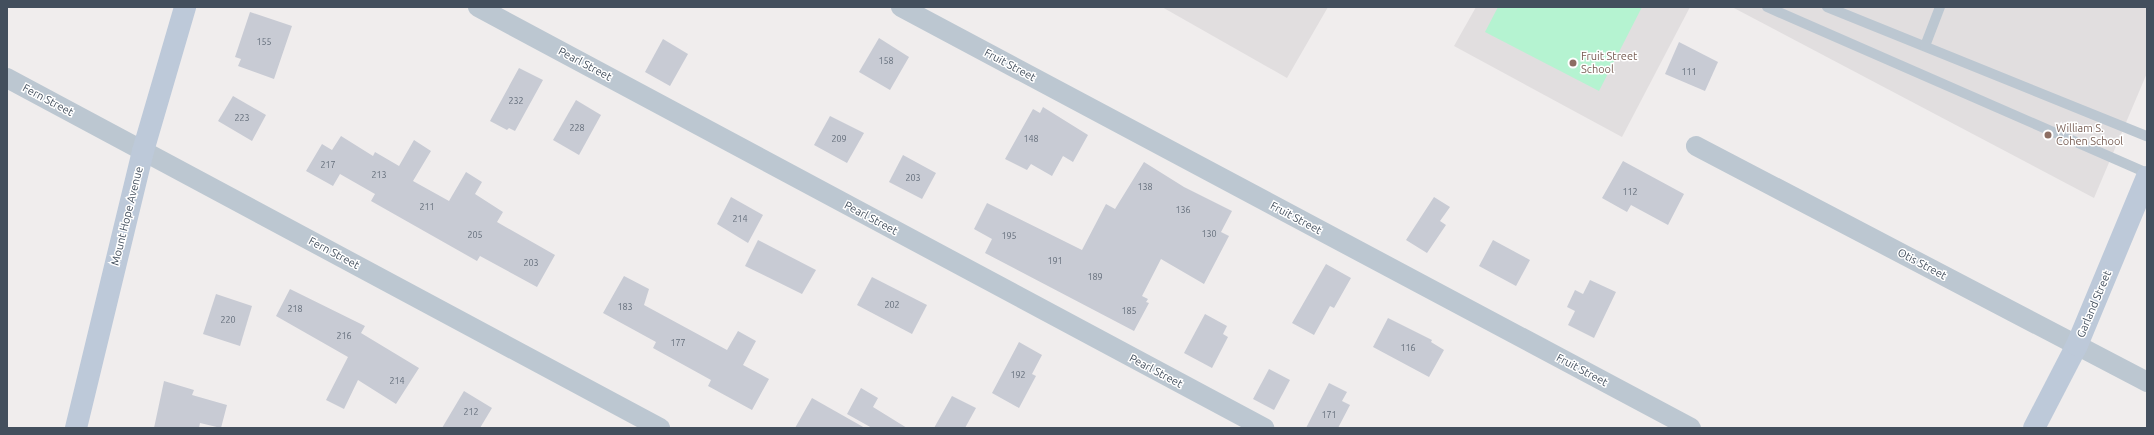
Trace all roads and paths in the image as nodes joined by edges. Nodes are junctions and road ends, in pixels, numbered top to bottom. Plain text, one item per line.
1 (185, 7) edge
2 (478, 7) edge
3 (901, 7) edge
4 (1767, 7) edge
5 (1827, 7) edge
6 (1940, 7) edge
7 (1925, 46) junction
8 (7, 78) edge
9 (2147, 136) edge
10 (1696, 146) dead end
11 (143, 150) junction
12 (2147, 173) edge
13 (2147, 178) edge
14 (2077, 345) junction
15 (2147, 382) edge
16 (76, 428) edge
17 (660, 428) edge
18 (1264, 428) edge
19 (1691, 428) edge
20 (2034, 428) edge

1 - 11 street, Mount Hope Avenue
2 - 18 street, Pearl Street
3 - 19 street, Fruit Street
4 - 12 lane
5 - 7 lane
6 - 7 lane
7 - 9 lane
8 - 11 street, Fern Street
10 - 14 street, Otis Street
11 - 16 street, Mount Hope Avenue
11 - 17 street, Fern Street
13 - 14 street, Garland Street
14 - 15 street, Otis Street
14 - 20 street, Garland Street

